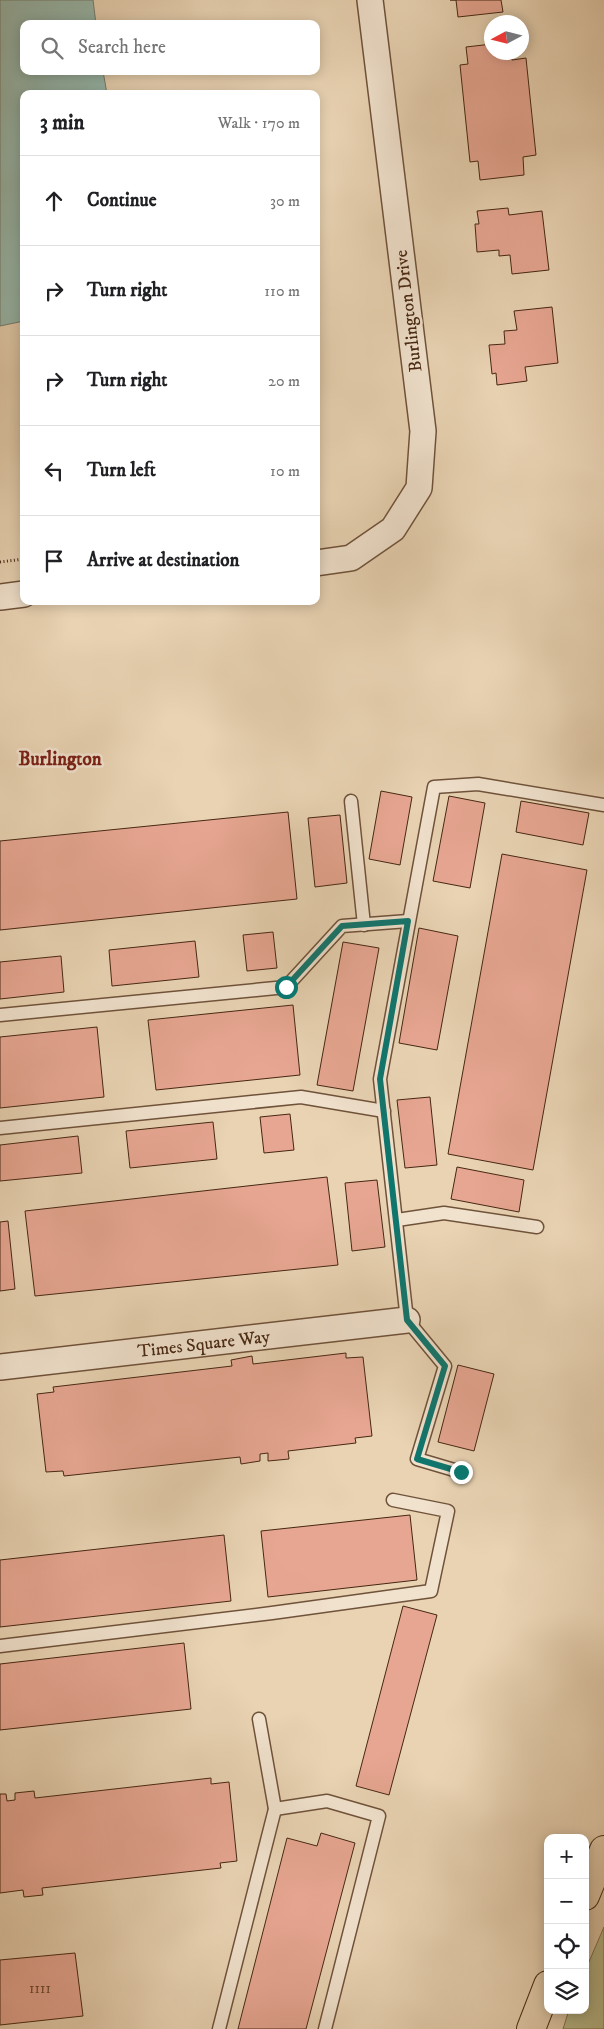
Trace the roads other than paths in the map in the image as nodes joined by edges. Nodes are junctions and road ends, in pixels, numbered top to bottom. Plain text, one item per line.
1 (370, 0) edge
2 (320, 562) edge
3 (20, 594) edge
4 (0, 597) edge
5 (350, 801) dead end
6 (604, 804) edge
7 (408, 921) junction
8 (364, 925) junction
9 (0, 1015) edge
10 (384, 1111) junction
11 (0, 1128) edge
12 (397, 1220) junction
13 (537, 1227) dead end
14 (407, 1320) junction
15 (0, 1367) edge
16 (461, 1472) dead end
17 (393, 1500) dead end
18 (0, 1646) edge
19 (259, 1719) dead end
20 (275, 1810) junction
21 (604, 1850) edge
22 (589, 1886) edge
23 (544, 1995) edge
24 (219, 2029) edge
25 (325, 2029) edge
26 (531, 2029) edge

1 - 2 street, Burlington Drive
3 - 4 street
5 - 8 lane
6 - 7 lane
7 - 8 lane
7 - 10 lane
8 - 9 lane
10 - 11 lane
10 - 12 lane
12 - 13 lane
12 - 14 lane
14 - 15 street, Times Square Way
14 - 16 lane
17 - 18 lane
19 - 20 lane
20 - 24 lane
20 - 25 lane
21 - 22 highway
23 - 26 highway

